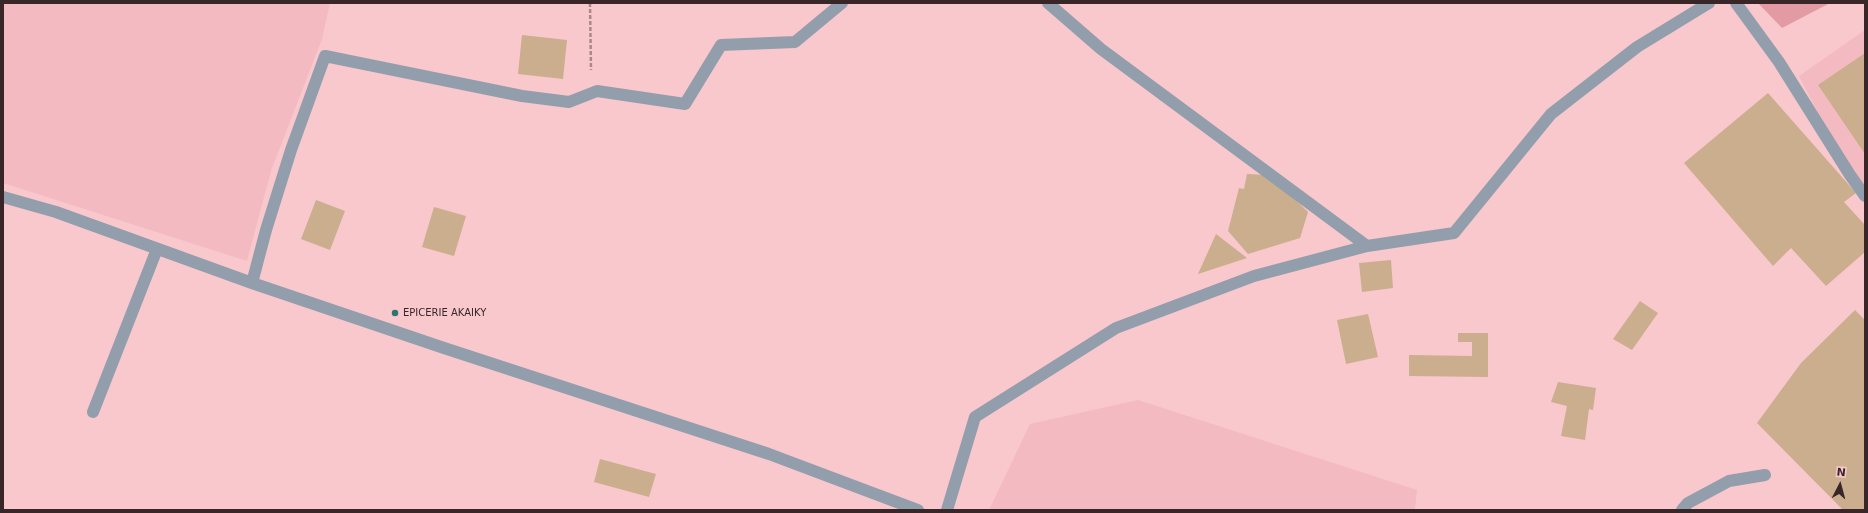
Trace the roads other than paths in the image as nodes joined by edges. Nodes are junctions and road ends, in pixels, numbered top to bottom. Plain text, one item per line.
1 (842, 3) edge
2 (1048, 3) edge
3 (1709, 3) edge
4 (1736, 3) edge
5 (1865, 196) edge
6 (3, 198) edge
7 (1367, 246) junction
8 (157, 249) junction
9 (252, 283) junction
10 (93, 412) dead end
11 (1765, 475) dead end
12 (918, 510) edge
13 (947, 510) edge
14 (1682, 510) edge

1 - 9 street
2 - 7 street
3 - 7 street
4 - 5 street
6 - 8 street
7 - 13 street
8 - 9 street
8 - 10 street
9 - 12 street
11 - 14 street

